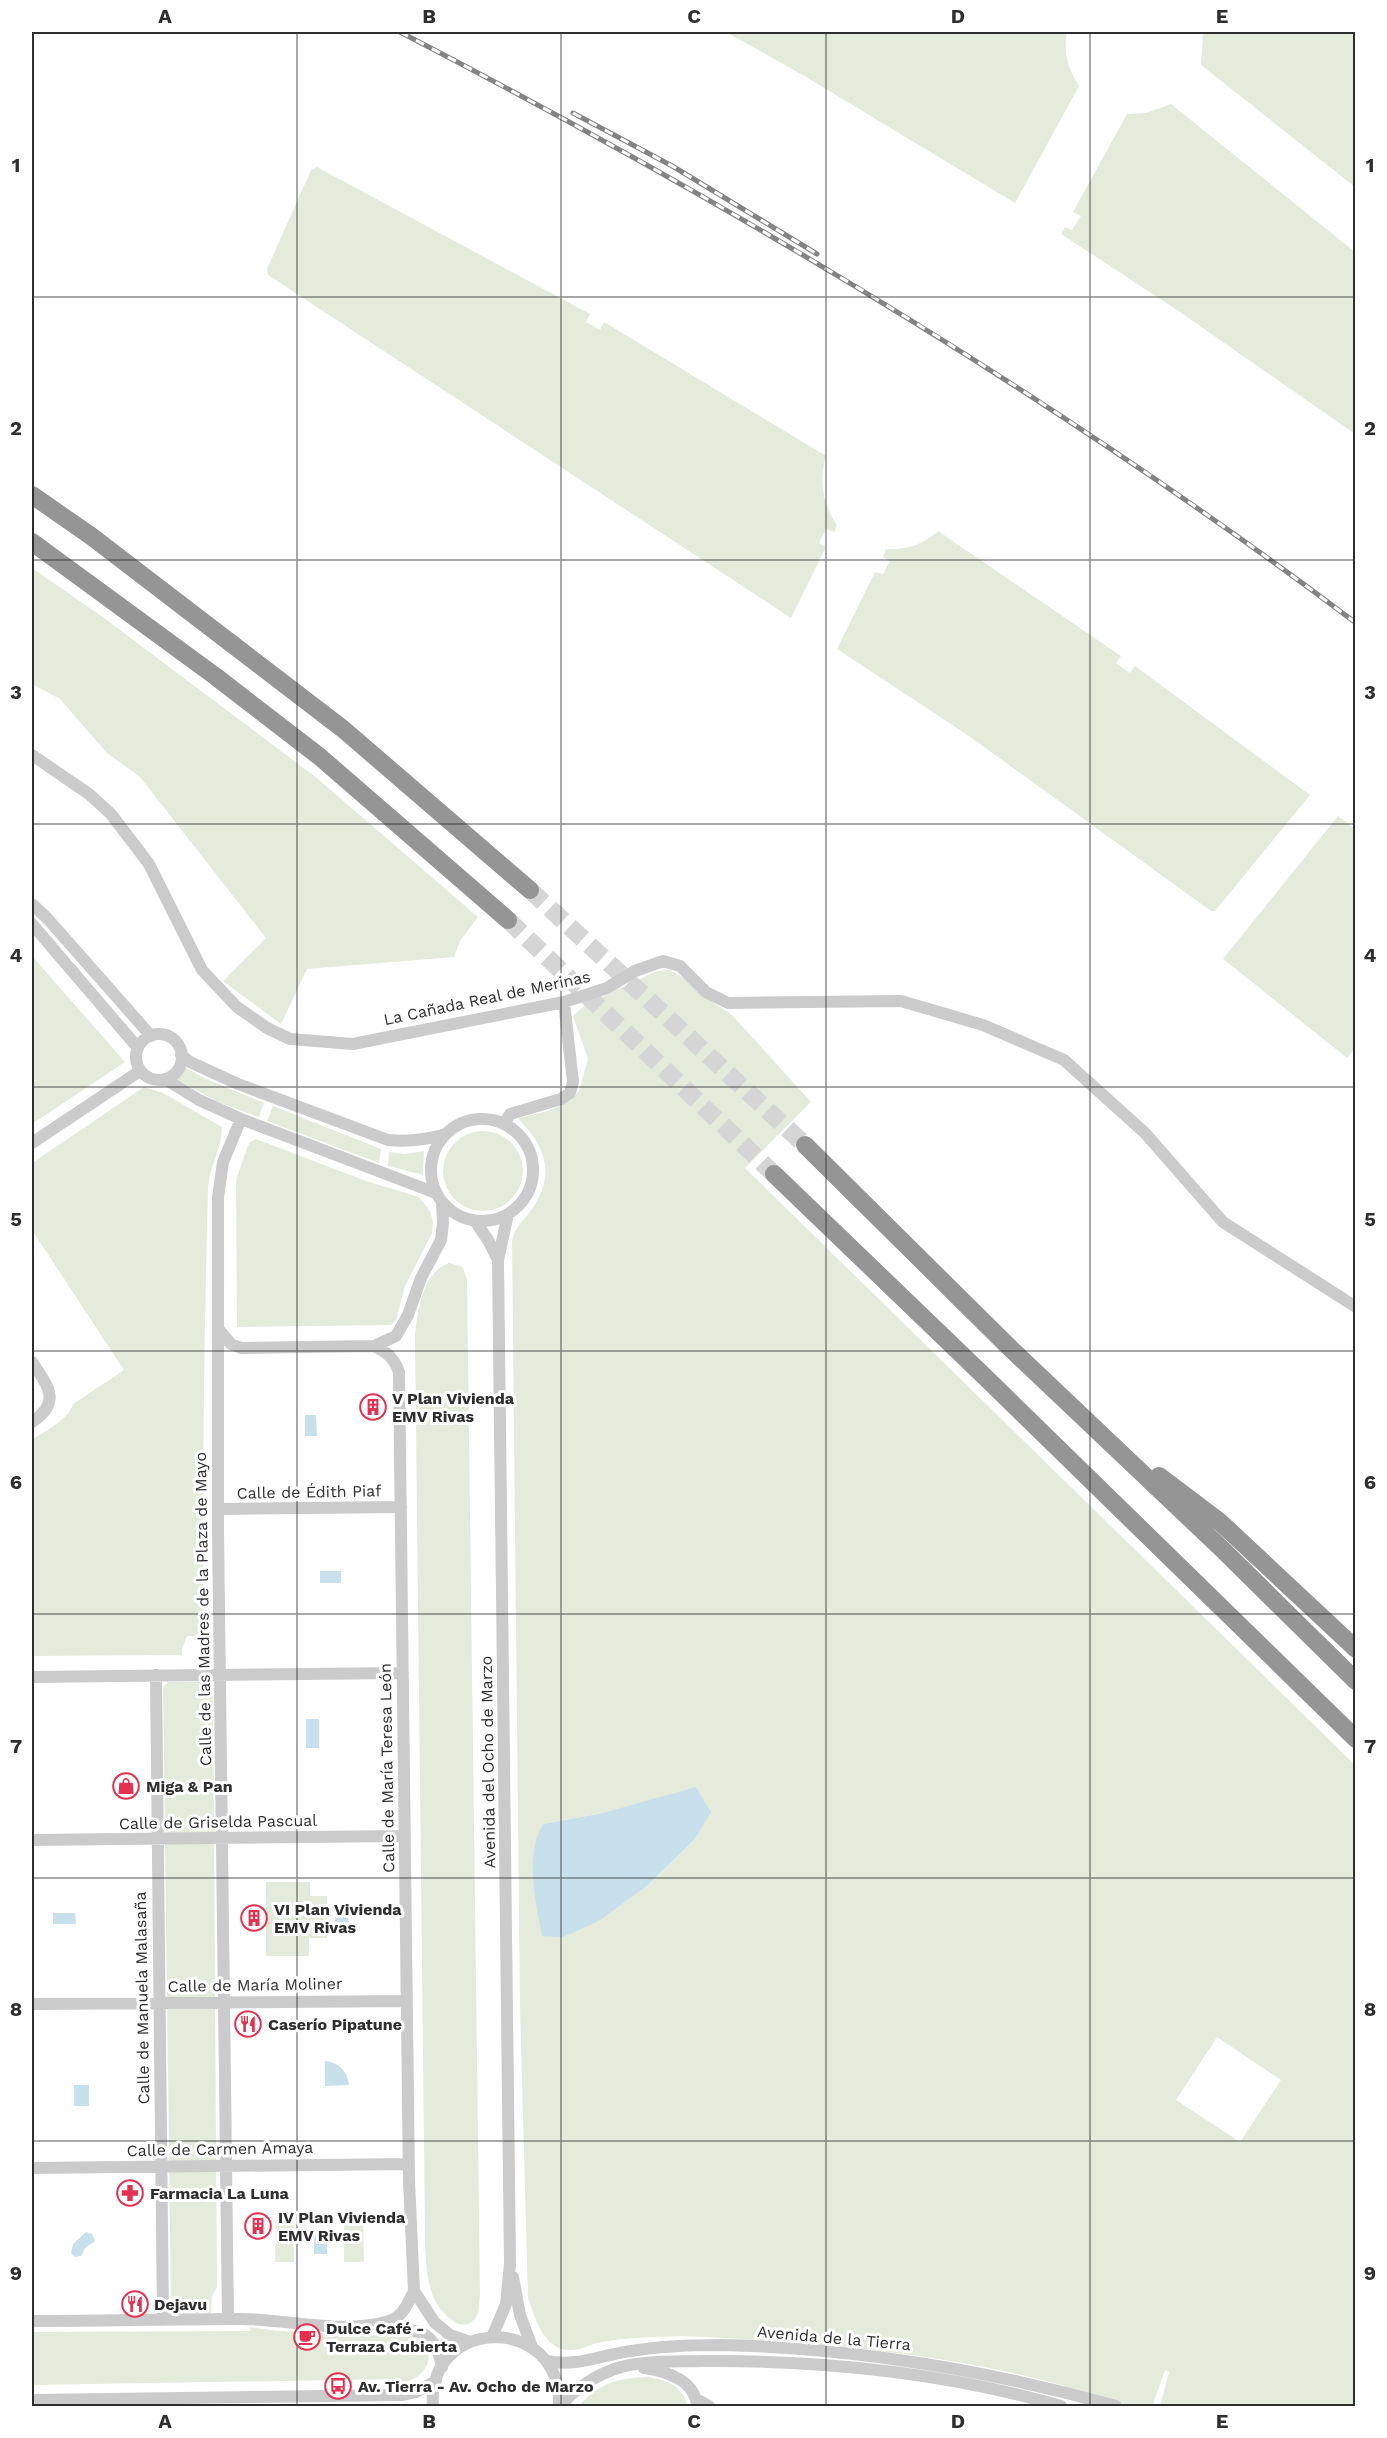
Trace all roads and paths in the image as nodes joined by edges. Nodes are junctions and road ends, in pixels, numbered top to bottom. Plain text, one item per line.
1 (32, 495) edge
2 (32, 542) edge
3 (32, 755) edge
4 (530, 890) tunnel mouth
5 (32, 904) edge
6 (508, 920) tunnel mouth
7 (32, 924) edge
8 (564, 1002) junction
9 (151, 1036) junction
10 (138, 1048) junction
11 (181, 1054) junction
12 (140, 1071) junction
13 (165, 1079) junction
14 (241, 1119) junction
15 (504, 1124) junction
16 (446, 1134) junction
17 (32, 1143) edge
18 (805, 1145) tunnel mouth
19 (774, 1174) tunnel mouth
20 (439, 1198) junction
21 (508, 1214) junction
22 (475, 1221) junction
23 (498, 1260) junction
24 (1356, 1307) edge
25 (219, 1330) junction
26 (374, 1346) junction
27 (241, 1348) junction
28 (32, 1362) edge
29 (217, 1364) junction
30 (32, 1422) edge
31 (1093, 1427) junction
32 (400, 1507) junction
33 (219, 1509) junction
34 (1356, 1649) edge
35 (403, 1673) junction
36 (220, 1675) junction
37 (156, 1676) junction
38 (32, 1677) edge
39 (1356, 1681) edge
40 (1356, 1739) edge
41 (404, 1836) junction
42 (157, 1839) junction
43 (222, 1839) junction
44 (32, 1840) edge
45 (406, 2001) junction
46 (224, 2002) junction
47 (159, 2003) junction
48 (32, 2004) edge
49 (409, 2164) junction
50 (225, 2166) junction
51 (161, 2167) junction
52 (32, 2168) edge
53 (510, 2264) junction
54 (414, 2291) junction
55 (228, 2319) junction
56 (163, 2320) junction
57 (32, 2321) edge
58 (366, 2325) junction
59 (492, 2337) junction
60 (470, 2342) junction
61 (532, 2347) junction
62 (547, 2361) junction
63 (631, 2366) junction
64 (442, 2367) junction
65 (436, 2381) junction
66 (32, 2400) edge
67 (696, 2403) edge
68 (433, 2406) edge
69 (560, 2406) edge
70 (709, 2406) edge
71 (1062, 2406) edge
72 (1116, 2406) edge

1 - 4 highway
2 - 6 highway
3 - 8 street, La Cañada Real de Merinas
5 - 9 street
7 - 10 street
8 - 15 street
8 - 24 street, La Cañada Real de Merinas
9 - 10 street
9 - 11 street
10 - 12 street
11 - 13 street
11 - 16 street
12 - 13 street
12 - 17 street
13 - 14 street
14 - 20 street
14 - 25 street, Calle de las Madres de la Plaza de Mayo
15 - 16 street
15 - 21 street
16 - 20 street
18 - 31 highway
19 - 40 highway
20 - 22 street
20 - 26 street
21 - 22 street
21 - 23 street, Avenida del Ocho de Marzo
22 - 23 street, Avenida del Ocho de Marzo
23 - 53 street, Avenida del Ocho de Marzo
25 - 27 street
25 - 29 street, Calle de las Madres de la Plaza de Mayo
26 - 27 street
26 - 32 street, Calle de María Teresa León
27 - 29 street
28 - 30 street
29 - 33 street, Calle de las Madres de la Plaza de Mayo
31 - 34 highway
31 - 39 highway
32 - 33 street, Calle de Édith Piaf
32 - 35 street, Calle de María Teresa León
33 - 36 street, Calle de las Madres de la Plaza de Mayo
35 - 36 street
35 - 41 street, Calle de María Teresa León
36 - 37 street
36 - 43 street, Calle de las Madres de la Plaza de Mayo
37 - 38 street
37 - 42 street, Calle de Manuela Malasaña
41 - 43 street, Calle de Griselda Pascual
41 - 45 street, Calle de María Teresa León
42 - 43 street, Calle de Griselda Pascual
42 - 44 street, Calle de Griselda Pascual
42 - 47 street, Calle de Manuela Malasaña
43 - 46 street, Calle de las Madres de la Plaza de Mayo
45 - 46 street, Calle de María Moliner
45 - 49 street, Calle de María Teresa León
46 - 47 street, Calle de María Moliner
46 - 50 street, Calle de las Madres de la Plaza de Mayo
47 - 48 street, Calle de María Moliner
47 - 51 street, Calle de Manuela Malasaña
49 - 50 street, Calle de Carmen Amaya
49 - 54 street, Calle de María Teresa León
50 - 51 street, Calle de Carmen Amaya
50 - 55 street, Calle de las Madres de la Plaza de Mayo
51 - 52 street, Calle de Carmen Amaya
51 - 56 street, Calle de Manuela Malasaña
53 - 59 street, Avenida del Ocho de Marzo
53 - 61 street, Avenida del Ocho de Marzo
54 - 58 street
54 - 60 street
55 - 56 street
55 - 58 street
56 - 57 street
58 - 64 street
59 - 60 street
59 - 61 street
60 - 64 street
61 - 62 street
62 - 69 street
62 - 72 street, Avenida de la Tierra
63 - 67 street
63 - 69 street, Avenida de la Tierra
63 - 71 street, Avenida de la Tierra
64 - 65 street
65 - 66 street
65 - 68 street
67 - 70 street

